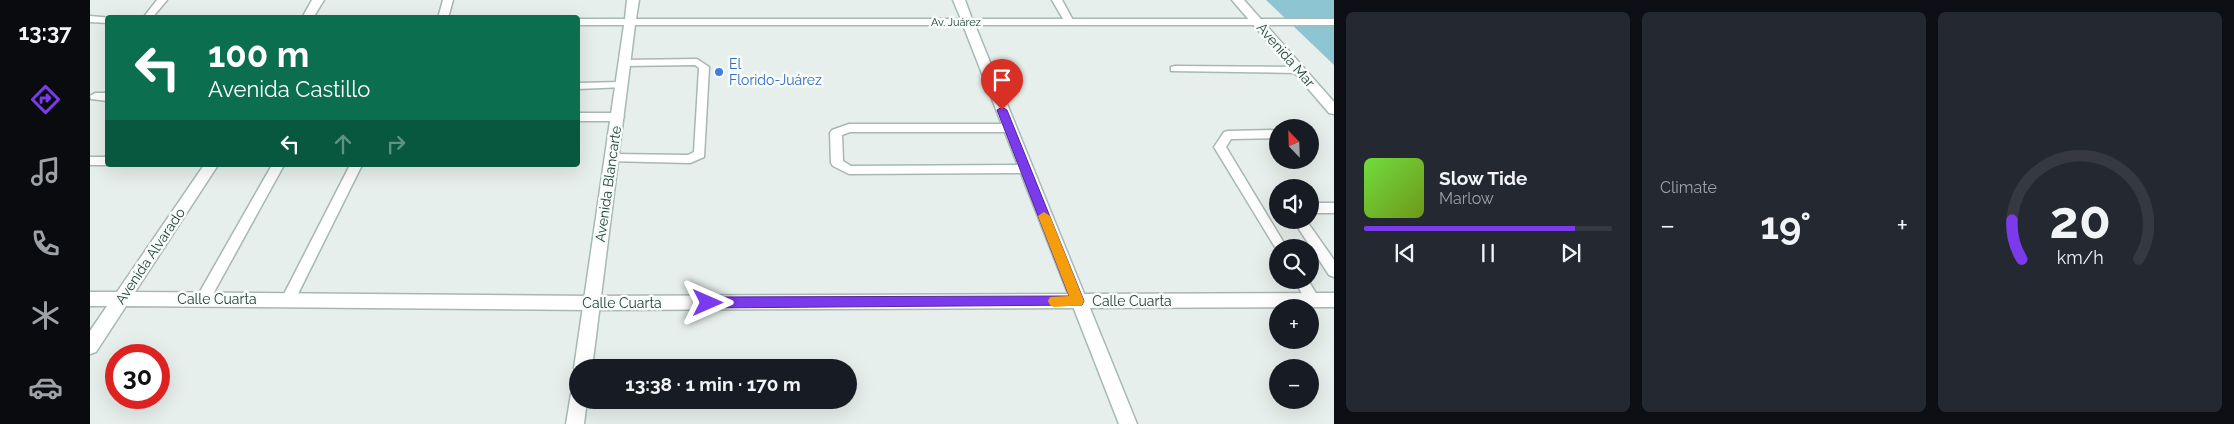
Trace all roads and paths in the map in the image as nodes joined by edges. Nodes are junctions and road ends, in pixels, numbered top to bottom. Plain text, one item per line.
1 (162, 0) edge
2 (318, 0) edge
3 (448, 0) edge
4 (633, 0) edge
5 (959, 0) edge
6 (1057, 0) edge
7 (1238, 0) edge
8 (149, 15) edge
9 (309, 15) edge
10 (444, 15) edge
11 (90, 20) edge
12 (105, 20) edge
13 (580, 22) edge
14 (968, 22) junction
15 (1069, 22) junction
16 (1257, 22) junction
17 (1334, 22) edge
18 (630, 23) junction
19 (625, 63) junction
20 (1175, 69) dead end
21 (1298, 70) junction
22 (621, 85) junction
23 (580, 86) edge
24 (95, 97) dead end
25 (105, 97) edge
26 (1334, 110) edge
27 (580, 117) edge
28 (618, 117) junction
29 (1009, 128) junction
30 (1269, 134) edge
31 (612, 158) junction
32 (90, 161) edge
33 (105, 161) edge
34 (209, 167) edge
35 (277, 167) edge
36 (355, 167) edge
37 (1025, 169) junction
38 (1319, 208) edge
39 (1334, 208) edge
40 (1305, 229) edge
41 (1276, 239) edge
42 (1334, 271) edge
43 (90, 299) edge
44 (122, 299) junction
45 (203, 299) junction
46 (288, 300) junction
47 (1269, 300) edge
48 (1319, 300) edge
49 (1334, 300) edge
50 (1078, 301) junction
51 (592, 303) junction
52 (90, 346) edge
53 (584, 359) edge
54 (577, 409) edge
55 (575, 424) edge
56 (1128, 424) edge

1 - 8 lane
2 - 9 street
3 - 10 lane
4 - 18 street, Avenida Blancarte
5 - 14 street
6 - 15 lane
7 - 16 street, Avenida Mar
11 - 12 street
13 - 18 street, Av. Juárez
14 - 15 street, Av. Juárez
14 - 18 street, Av. Juárez
14 - 29 street
15 - 16 street, Av. Juárez
16 - 17 street, Av. Juárez
16 - 21 street, Avenida Mar
18 - 19 street, Avenida Blancarte
19 - 22 street, Avenida Blancarte
19 - 31 lane
20 - 21 lane
21 - 26 street, Avenida Mar
22 - 23 lane
22 - 28 street, Avenida Blancarte
24 - 25 lane
27 - 28 lane
28 - 31 street, Avenida Blancarte
29 - 37 street
29 - 37 lane
30 - 41 lane
31 - 51 street, Avenida Blancarte
32 - 33 lane
34 - 44 street, Avenida Alvarado
35 - 45 lane
36 - 46 lane
37 - 50 street
38 - 39 lane
40 - 42 lane
43 - 44 street, Calle Cuarta
44 - 45 street, Calle Cuarta
44 - 52 street, Avenida Alvarado
45 - 46 street, Calle Cuarta
46 - 51 street, Calle Cuarta
47 - 50 street, Calle Cuarta
48 - 49 street, Calle Cuarta
50 - 51 street, Calle Cuarta
50 - 56 street
51 - 53 street, Avenida Blancarte
54 - 55 street

